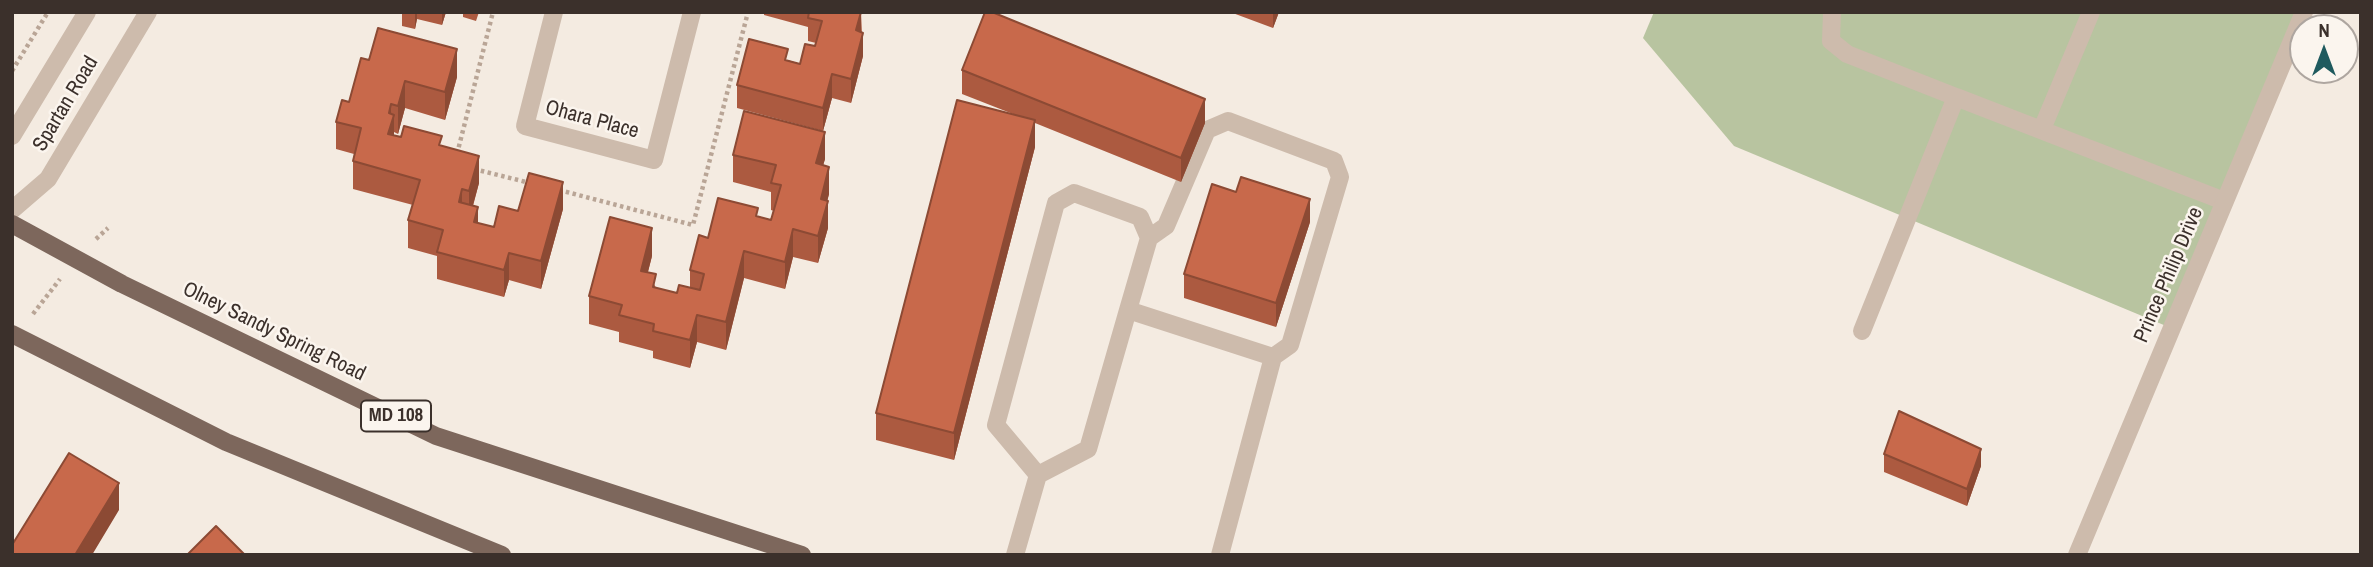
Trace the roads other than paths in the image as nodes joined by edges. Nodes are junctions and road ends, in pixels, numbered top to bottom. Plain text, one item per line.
1 (86, 12) edge
2 (148, 12) edge
3 (554, 12) edge
4 (692, 12) edge
5 (1832, 12) edge
6 (2091, 12) edge
7 (2304, 12) edge
8 (1956, 97) junction
9 (2042, 130) junction
10 (12, 136) edge
11 (2224, 201) junction
12 (12, 210) edge
13 (12, 224) edge
14 (1149, 238) junction
15 (1128, 310) junction
16 (1862, 331) dead end
17 (12, 334) edge
18 (1273, 357) junction
19 (1038, 475) junction
20 (502, 555) edge
21 (802, 555) edge
22 (1015, 555) edge
23 (1220, 555) edge
24 (2077, 555) edge

1 - 10 street, Spartan Road
2 - 12 street, Spartan Road
3 - 4 street, Ohara Place
5 - 8 street
6 - 9 street
7 - 11 street, Prince Philip Drive
8 - 9 street
8 - 16 street
9 - 11 street
11 - 24 street, Prince Philip Drive
13 - 21 main road, Olney Sandy Spring Road / MD 108
14 - 15 street
14 - 18 street
14 - 19 street
15 - 18 street
15 - 19 street
17 - 20 main road
18 - 23 street
19 - 22 street

